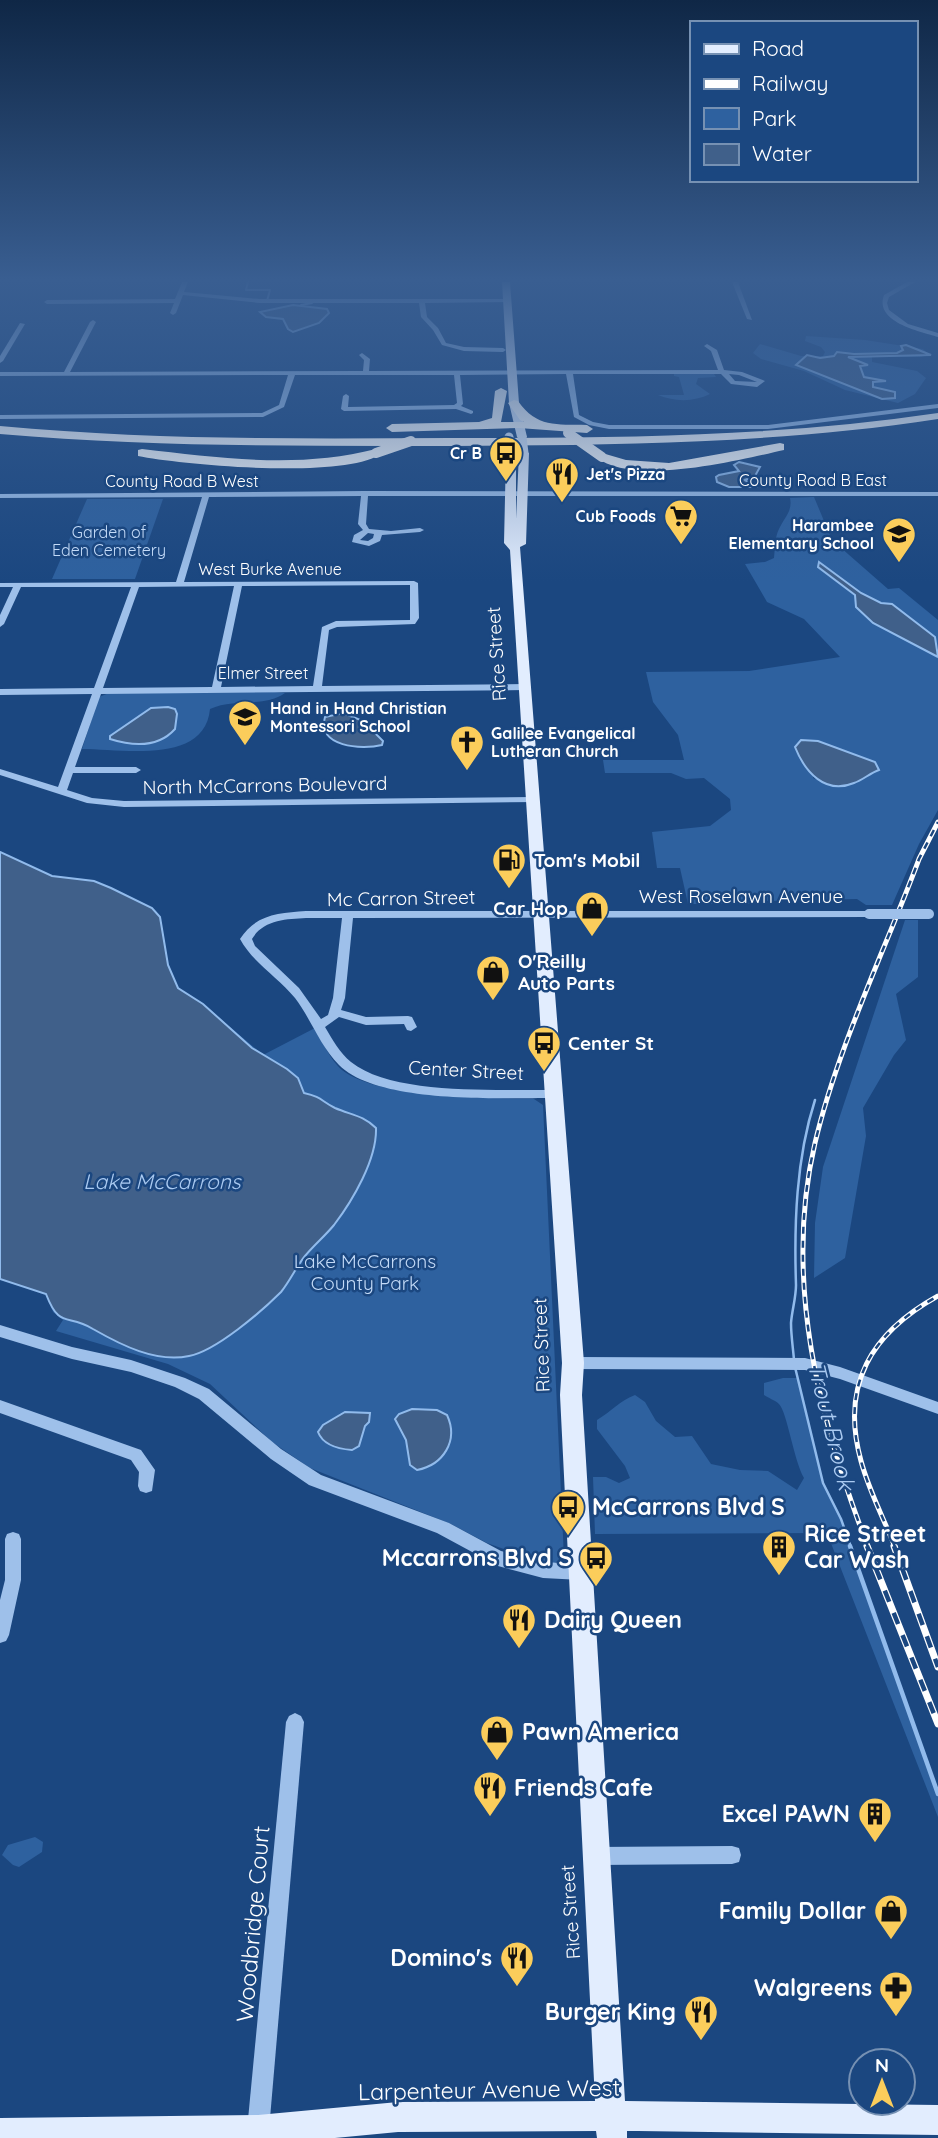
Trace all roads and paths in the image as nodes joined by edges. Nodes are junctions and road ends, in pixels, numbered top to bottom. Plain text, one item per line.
1 (289, 382) edge
2 (459, 382) edge
3 (504, 382) edge
4 (509, 382) edge
5 (571, 382) edge
6 (732, 382) edge
7 (761, 382) edge
8 (501, 391) junction
9 (346, 396) dead end
10 (219, 403) dead end
11 (514, 403) junction
12 (938, 406) edge
13 (457, 407) junction
14 (471, 412) dead end
15 (215, 416) junction
16 (0, 417) edge
17 (935, 421) edge
18 (483, 425) junction
19 (848, 429) junction
20 (0, 430) edge
21 (514, 430) junction
22 (574, 431) junction
23 (78, 437) junction
24 (0, 439) edge
25 (15, 440) junction
26 (510, 491) junction
27 (524, 491) junction
28 (365, 493) junction
29 (689, 493) joint
30 (938, 494) edge
31 (206, 495) junction
32 (0, 496) edge
33 (420, 530) dead end
34 (367, 531) junction
35 (378, 533) junction
36 (516, 550) junction
37 (180, 583) junction
38 (239, 583) junction
39 (414, 583) joint
40 (136, 584) junction
41 (0, 585) edge
42 (18, 585) junction
43 (0, 624) edge
44 (526, 687) junction
45 (317, 688) junction
46 (216, 689) junction
47 (98, 690) junction
48 (1, 693) edge
49 (70, 770) junction
50 (136, 770) dead end
51 (0, 772) edge
52 (61, 793) junction
53 (534, 800) junction
54 (543, 914) junction
55 (933, 914) edge
56 (348, 915) junction
57 (260, 921) joint
58 (335, 1012) junction
59 (408, 1019) dead end
60 (320, 1025) junction
61 (553, 1094) junction
62 (0, 1332) edge
63 (573, 1363) junction
64 (0, 1406) edge
65 (938, 1408) edge
66 (146, 1486) dead end
67 (13, 1539) dead end
68 (581, 1572) junction
69 (0, 1635) edge
70 (295, 1722) dead end
71 (732, 1855) dead end
72 (595, 1856) junction
73 (938, 2120) edge
74 (612, 2127) edge
75 (771, 2128) edge
76 (371, 2129) edge
77 (258, 2130) junction
78 (0, 2133) edge
79 (125, 2134) edge

1 - 15 street
2 - 13 street
3 - 8 main road, Rice Street
4 - 11 main road, Rice Street
5 - 12 street
6 - 7 street
8 - 18 highway
8 - 21 main road, Rice Street
9 - 13 street
10 - 15 street
11 - 21 main road, Rice Street
11 - 22 highway
13 - 14 street
15 - 16 street
17 - 19 highway
17 - 22 highway, bridge
17 - 25 highway
18 - 21 highway
18 - 23 highway
19 - 22 highway
19 - 23 highway
20 - 23 highway
21 - 22 highway
21 - 25 highway, bridge
21 - 26 main road, Rice Street, bridge
21 - 27 main road, Rice Street, bridge
24 - 25 highway
26 - 27 street, County Road B West
26 - 28 street, County Road B West
26 - 36 main road, Rice Street
27 - 29 street, County Road B East
27 - 36 main road, Rice Street
28 - 31 street, County Road B West
28 - 34 street
29 - 30 street, County Road B East
31 - 32 street, County Road B West
31 - 37 street
33 - 35 street
34 - 35 street
34 - 35 street
36 - 44 main road, Rice Street
37 - 38 street, West Burke Avenue
37 - 40 street, West Burke Avenue
38 - 39 street, West Burke Avenue
38 - 46 street
39 - 45 street
40 - 42 street, West Burke Avenue
40 - 47 street
41 - 42 street, West Burke Avenue
42 - 43 street
44 - 45 street, Elmer Street
44 - 53 main road, Rice Street
45 - 46 street, Elmer Street
46 - 47 street, Elmer Street
47 - 48 street, Elmer Street
47 - 49 street
49 - 50 street
49 - 52 street
51 - 52 street, North McCarrons Boulevard
52 - 53 street, North McCarrons Boulevard
53 - 54 main road, Rice Street
54 - 55 street, West Roselawn Avenue, bridge
54 - 56 street, Mc Carron Street
54 - 61 main road, Rice Street
56 - 57 street, Mc Carron Street
56 - 58 street
57 - 60 street, Center Street
58 - 59 street
58 - 60 street
60 - 61 street, Center Street
61 - 63 main road, Rice Street
62 - 68 street
63 - 65 street
63 - 68 main road, Rice Street
64 - 66 street
67 - 69 street
68 - 72 main road, Rice Street
70 - 77 street, Woodbridge Court
71 - 72 street
72 - 74 main road, Rice Street
73 - 75 main road, Larpenteur Avenue West
74 - 75 main road, Larpenteur Avenue West
74 - 76 main road, Larpenteur Avenue West
76 - 77 main road, Larpenteur Avenue West
77 - 79 main road, Larpenteur Avenue West
78 - 79 main road, Larpenteur Avenue West

